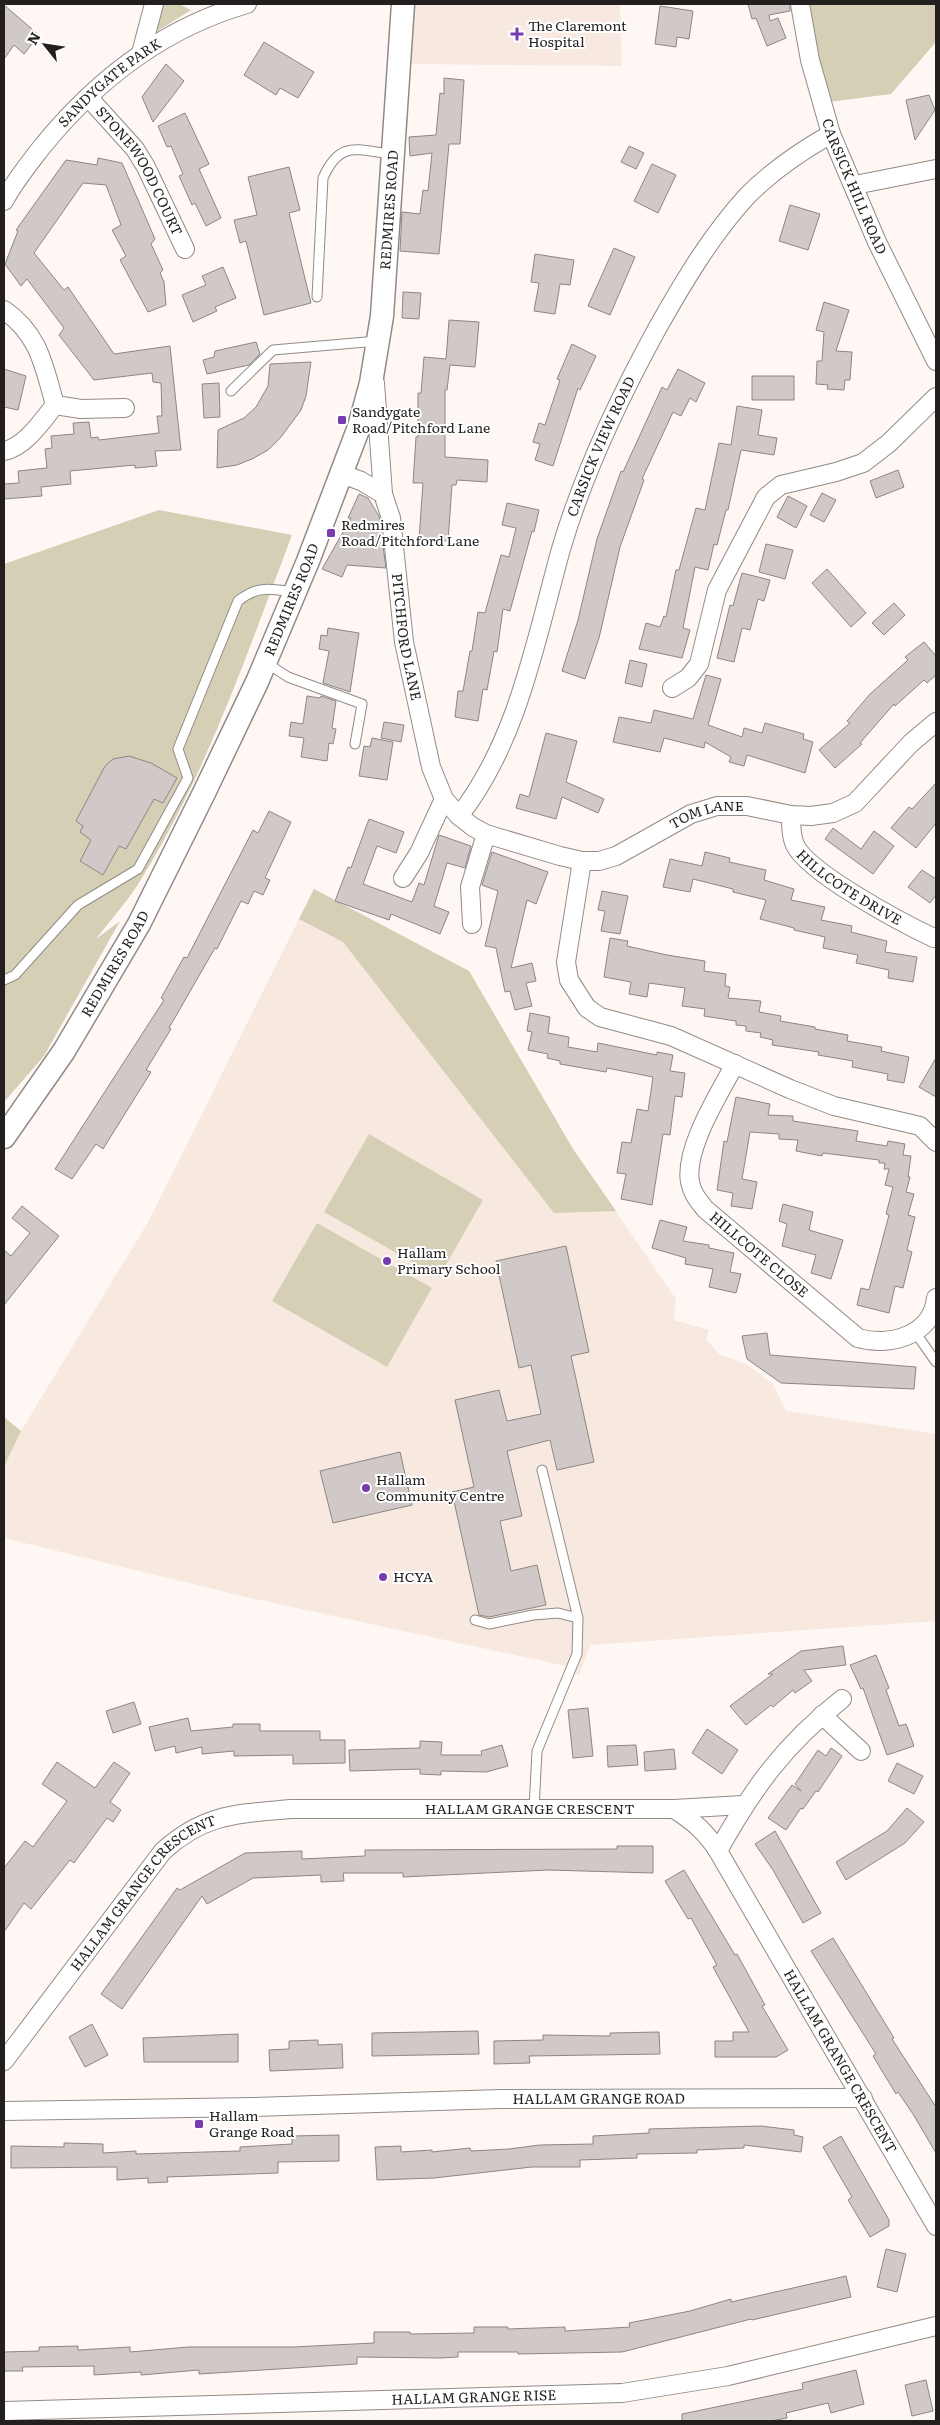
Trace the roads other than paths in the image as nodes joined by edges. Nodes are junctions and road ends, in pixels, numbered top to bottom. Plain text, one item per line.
1 (154, 4) edge
2 (200, 4) edge
3 (247, 4) edge
4 (403, 4) edge
5 (800, 4) edge
6 (218, 12) junction
7 (140, 53) junction
8 (88, 97) junction
9 (831, 134) junction
10 (394, 154) junction
11 (933, 169) edge
12 (855, 185) junction
13 (5, 195) edge
14 (185, 250) dead end
15 (317, 297) dead end
16 (4, 310) edge
17 (379, 341) junction
18 (936, 361) edge
19 (374, 368) junction
20 (231, 391) dead end
21 (936, 397) edge
22 (55, 405) junction
23 (125, 408) dead end
24 (4, 451) edge
25 (342, 474) junction
26 (383, 494) junction
27 (294, 592) junction
28 (265, 662) junction
29 (672, 688) dead end
30 (936, 722) edge
31 (355, 744) dead end
32 (444, 799) junction
33 (791, 815) junction
34 (459, 816) junction
35 (486, 834) junction
36 (582, 861) junction
37 (403, 878) dead end
38 (472, 924) dead end
39 (934, 938) dead end
40 (4, 980) edge
41 (735, 1064) junction
42 (4, 1137) edge
43 (936, 1142) edge
44 (936, 1298) edge
45 (915, 1332) junction
46 (936, 1362) edge
47 (542, 1470) dead end
48 (578, 1618) junction
49 (475, 1620) dead end
50 (842, 1700) dead end
51 (822, 1715) junction
52 (861, 1751) dead end
53 (743, 1806) junction
54 (534, 1809) junction
55 (674, 1809) junction
56 (718, 1851) junction
57 (4, 2061) edge
58 (863, 2098) junction
59 (4, 2112) edge
60 (936, 2226) edge
61 (936, 2326) edge
62 (4, 2411) edge

1 - 7 street
2 - 6 street
3 - 6 street, SANDYGATE PARK
4 - 10 street, REDMIRES ROAD
5 - 9 street, CARSICK HILL ROAD
6 - 7 street, SANDYGATE PARK
7 - 8 street, SANDYGATE PARK
8 - 13 street, SANDYGATE PARK
8 - 14 street, STONEWOOD COURT
9 - 12 street, CARSICK HILL ROAD
9 - 34 street, CARSICK VIEW ROAD
10 - 15 lane
10 - 17 street, REDMIRES ROAD
11 - 12 street
12 - 18 street, CARSICK HILL ROAD
16 - 22 street
17 - 19 street, REDMIRES ROAD
17 - 20 lane
19 - 25 street, REDMIRES ROAD
19 - 26 street, PITCHFORD LANE
21 - 29 street
22 - 23 street
22 - 24 street
25 - 26 street
25 - 27 street, REDMIRES ROAD
26 - 32 street, PITCHFORD LANE
27 - 28 street, REDMIRES ROAD
27 - 40 lane
28 - 31 lane
28 - 42 street, REDMIRES ROAD
30 - 33 street, TOM LANE
32 - 34 street, PITCHFORD LANE
32 - 37 street
33 - 36 street, TOM LANE
33 - 39 street, HILLCOTE DRIVE
34 - 35 street, TOM LANE
35 - 36 street, TOM LANE
35 - 38 street
36 - 41 street
41 - 43 street
41 - 45 street, HILLCOTE CLOSE
44 - 45 street, HILLCOTE CLOSE
45 - 46 lane
47 - 48 lane
48 - 49 lane
48 - 54 lane
50 - 51 street
51 - 52 street
51 - 53 street
53 - 55 street
53 - 56 street
54 - 55 street, HALLAM GRANGE CRESCENT
54 - 57 street, HALLAM GRANGE CRESCENT
55 - 56 street, HALLAM GRANGE CRESCENT
56 - 58 street, HALLAM GRANGE CRESCENT
58 - 59 street, HALLAM GRANGE ROAD
58 - 60 street, HALLAM GRANGE CRESCENT
61 - 62 street, HALLAM GRANGE RISE

